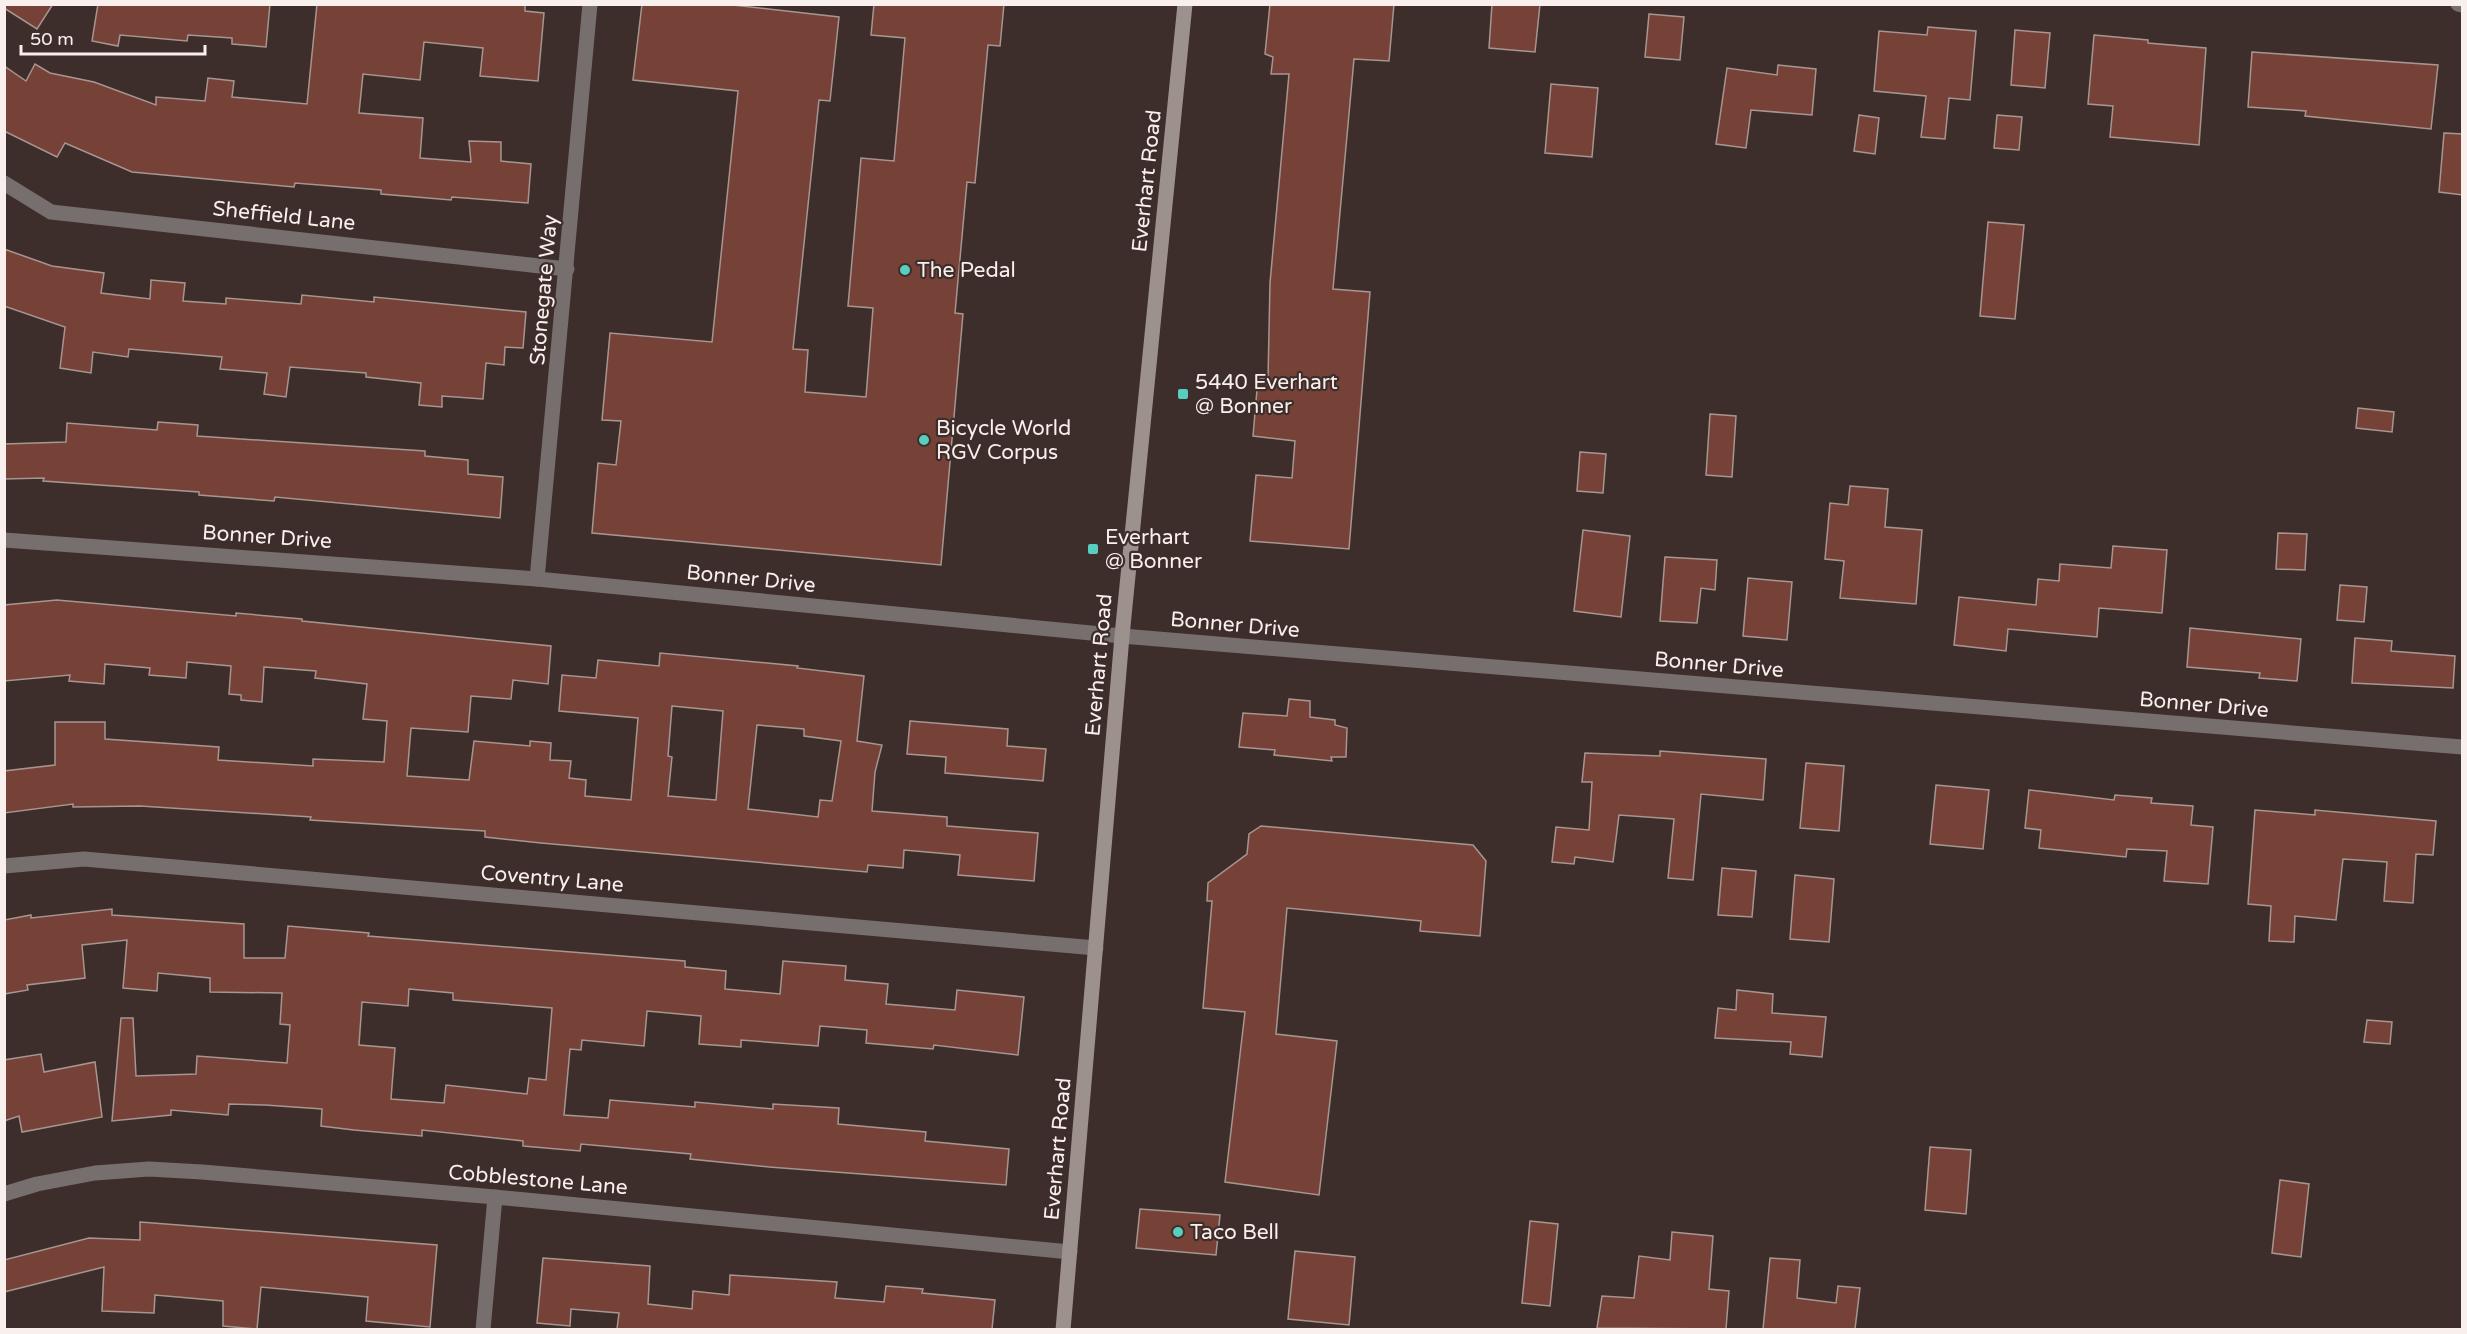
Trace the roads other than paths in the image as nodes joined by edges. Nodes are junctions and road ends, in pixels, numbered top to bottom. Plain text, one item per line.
1 (590, 4) edge
2 (1185, 4) edge
3 (4, 183) edge
4 (567, 269) junction
5 (4, 540) edge
6 (537, 579) junction
7 (1122, 636) junction
8 (2463, 747) edge
9 (4, 866) edge
10 (1096, 948) junction
11 (4, 1194) edge
12 (495, 1197) junction
13 (1070, 1252) junction
14 (483, 1329) edge
15 (1063, 1329) edge

1 - 4 street, Stonegate Way
2 - 7 main road, Everhart Road
3 - 4 street, Sheffield Lane
4 - 6 street, Stonegate Way
5 - 6 street, Bonner Drive
6 - 7 street, Bonner Drive
7 - 8 street, Bonner Drive
7 - 10 main road, Everhart Road
9 - 10 street, Coventry Lane
10 - 13 main road, Everhart Road
11 - 12 street, Cobblestone Lane
12 - 13 street, Cobblestone Lane
12 - 14 street
13 - 15 main road, Everhart Road

